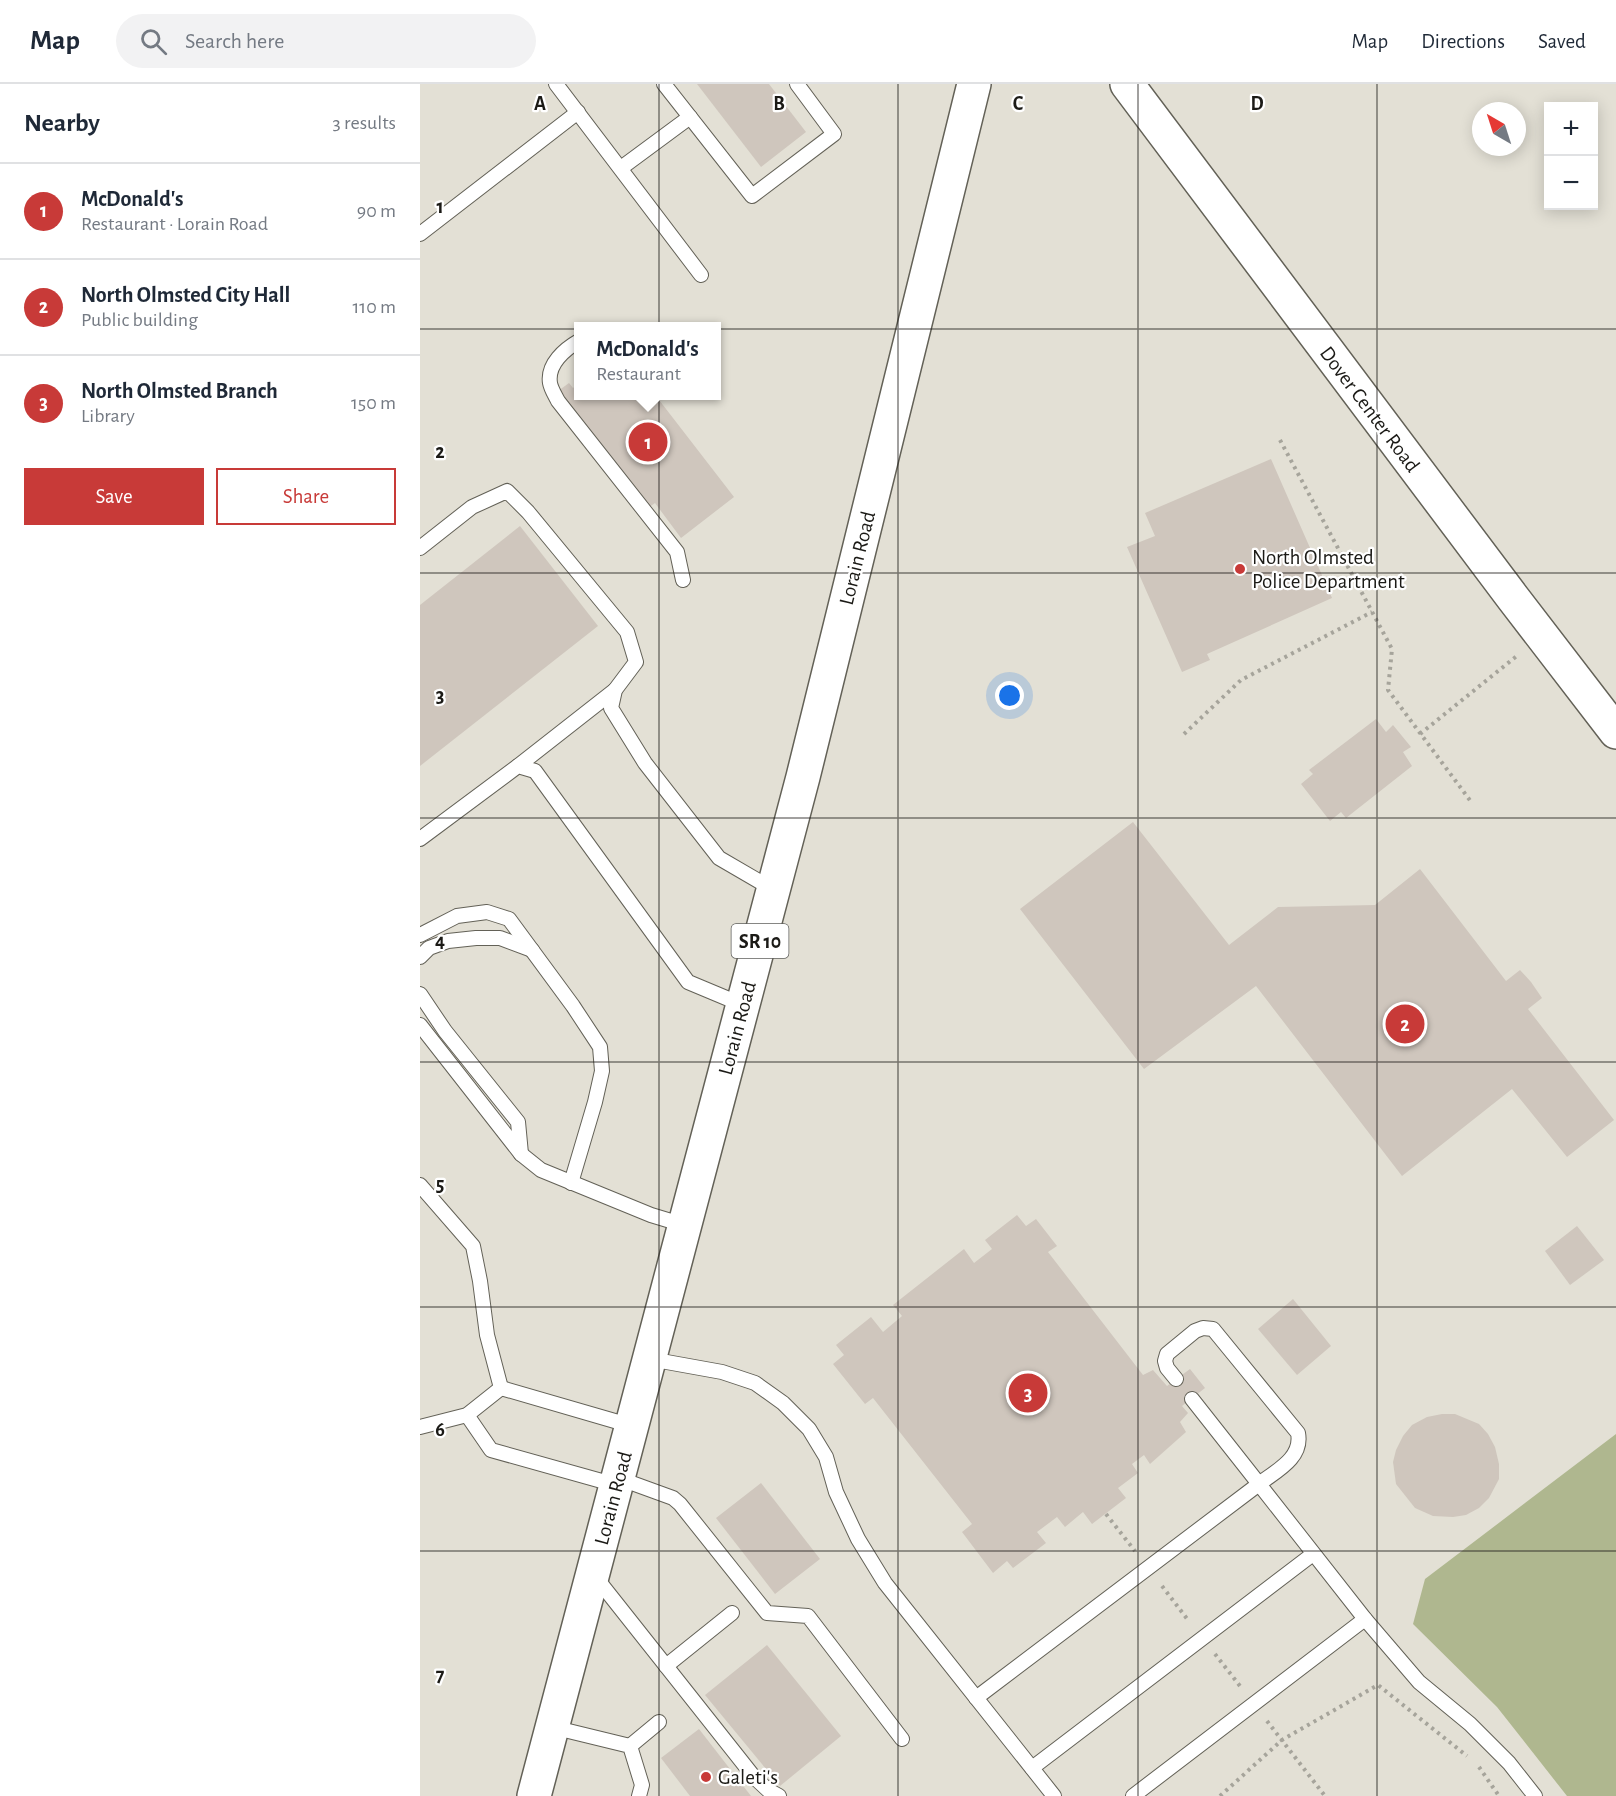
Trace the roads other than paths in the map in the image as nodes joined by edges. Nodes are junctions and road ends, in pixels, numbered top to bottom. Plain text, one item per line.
1 (556, 84) edge
2 (664, 84) edge
3 (797, 84) edge
4 (974, 84) edge
5 (1127, 84) edge
6 (578, 112) junction
7 (690, 117) junction
8 (621, 168) junction
9 (420, 234) edge
10 (701, 274) dead end
11 (574, 344) edge
12 (420, 548) edge
13 (682, 579) dead end
14 (615, 690) junction
15 (1616, 732) edge
16 (518, 766) junction
17 (420, 839) edge
18 (774, 890) junction
19 (420, 935) edge
20 (532, 950) junction
21 (420, 957) edge
22 (420, 994) edge
23 (743, 1005) junction
24 (420, 1025) edge
25 (521, 1154) junction
26 (571, 1183) junction
27 (420, 1185) edge
28 (686, 1226) junction
29 (650, 1359) junction
30 (1176, 1379) dead end
31 (501, 1388) junction
32 (1192, 1400) dead end
33 (467, 1415) junction
34 (632, 1426) junction
35 (420, 1427) edge
36 (617, 1481) junction
37 (1259, 1484) junction
38 (1313, 1554) junction
39 (593, 1573) junction
40 (732, 1613) dead end
41 (1365, 1619) junction
42 (666, 1666) junction
43 (976, 1698) junction
44 (659, 1722) dead end
45 (552, 1726) junction
46 (902, 1739) dead end
47 (630, 1746) junction
48 (1032, 1768) junction
49 (644, 1792) edge
50 (534, 1796) edge
51 (780, 1796) edge
52 (1054, 1796) edge
53 (1134, 1796) edge
54 (1536, 1796) edge

1 - 6 lane
2 - 7 lane
3 - 7 lane
4 - 18 main road, Lorain Road / SR 10
5 - 15 main road, Dover Center Road
6 - 8 lane
6 - 9 lane
7 - 8 lane
8 - 10 lane
11 - 13 lane
12 - 14 lane
14 - 16 lane
14 - 18 lane
16 - 17 lane
16 - 23 lane
18 - 23 main road, Lorain Road / SR 10
19 - 20 lane
20 - 21 lane
20 - 26 lane
22 - 25 lane
23 - 28 main road, Lorain Road / SR 10
24 - 25 lane
25 - 26 lane
26 - 28 lane
27 - 31 lane
28 - 29 main road, Lorain Road / SR 10
29 - 34 main road, Lorain Road / SR 10
29 - 43 lane
30 - 37 lane
31 - 33 lane
31 - 34 lane
32 - 37 lane
33 - 35 lane
33 - 36 lane
34 - 36 main road, Lorain Road / SR 10
36 - 39 main road, Lorain Road / SR 10
36 - 46 lane
37 - 38 lane
37 - 43 lane
38 - 41 lane
38 - 48 lane
39 - 42 lane
39 - 45 main road, Lorain Road / SR 10
40 - 42 lane
41 - 53 lane
41 - 54 lane
42 - 51 lane
43 - 48 lane
44 - 47 lane
45 - 47 lane
45 - 50 main road, Lorain Road / SR 10
47 - 49 lane
48 - 52 lane

